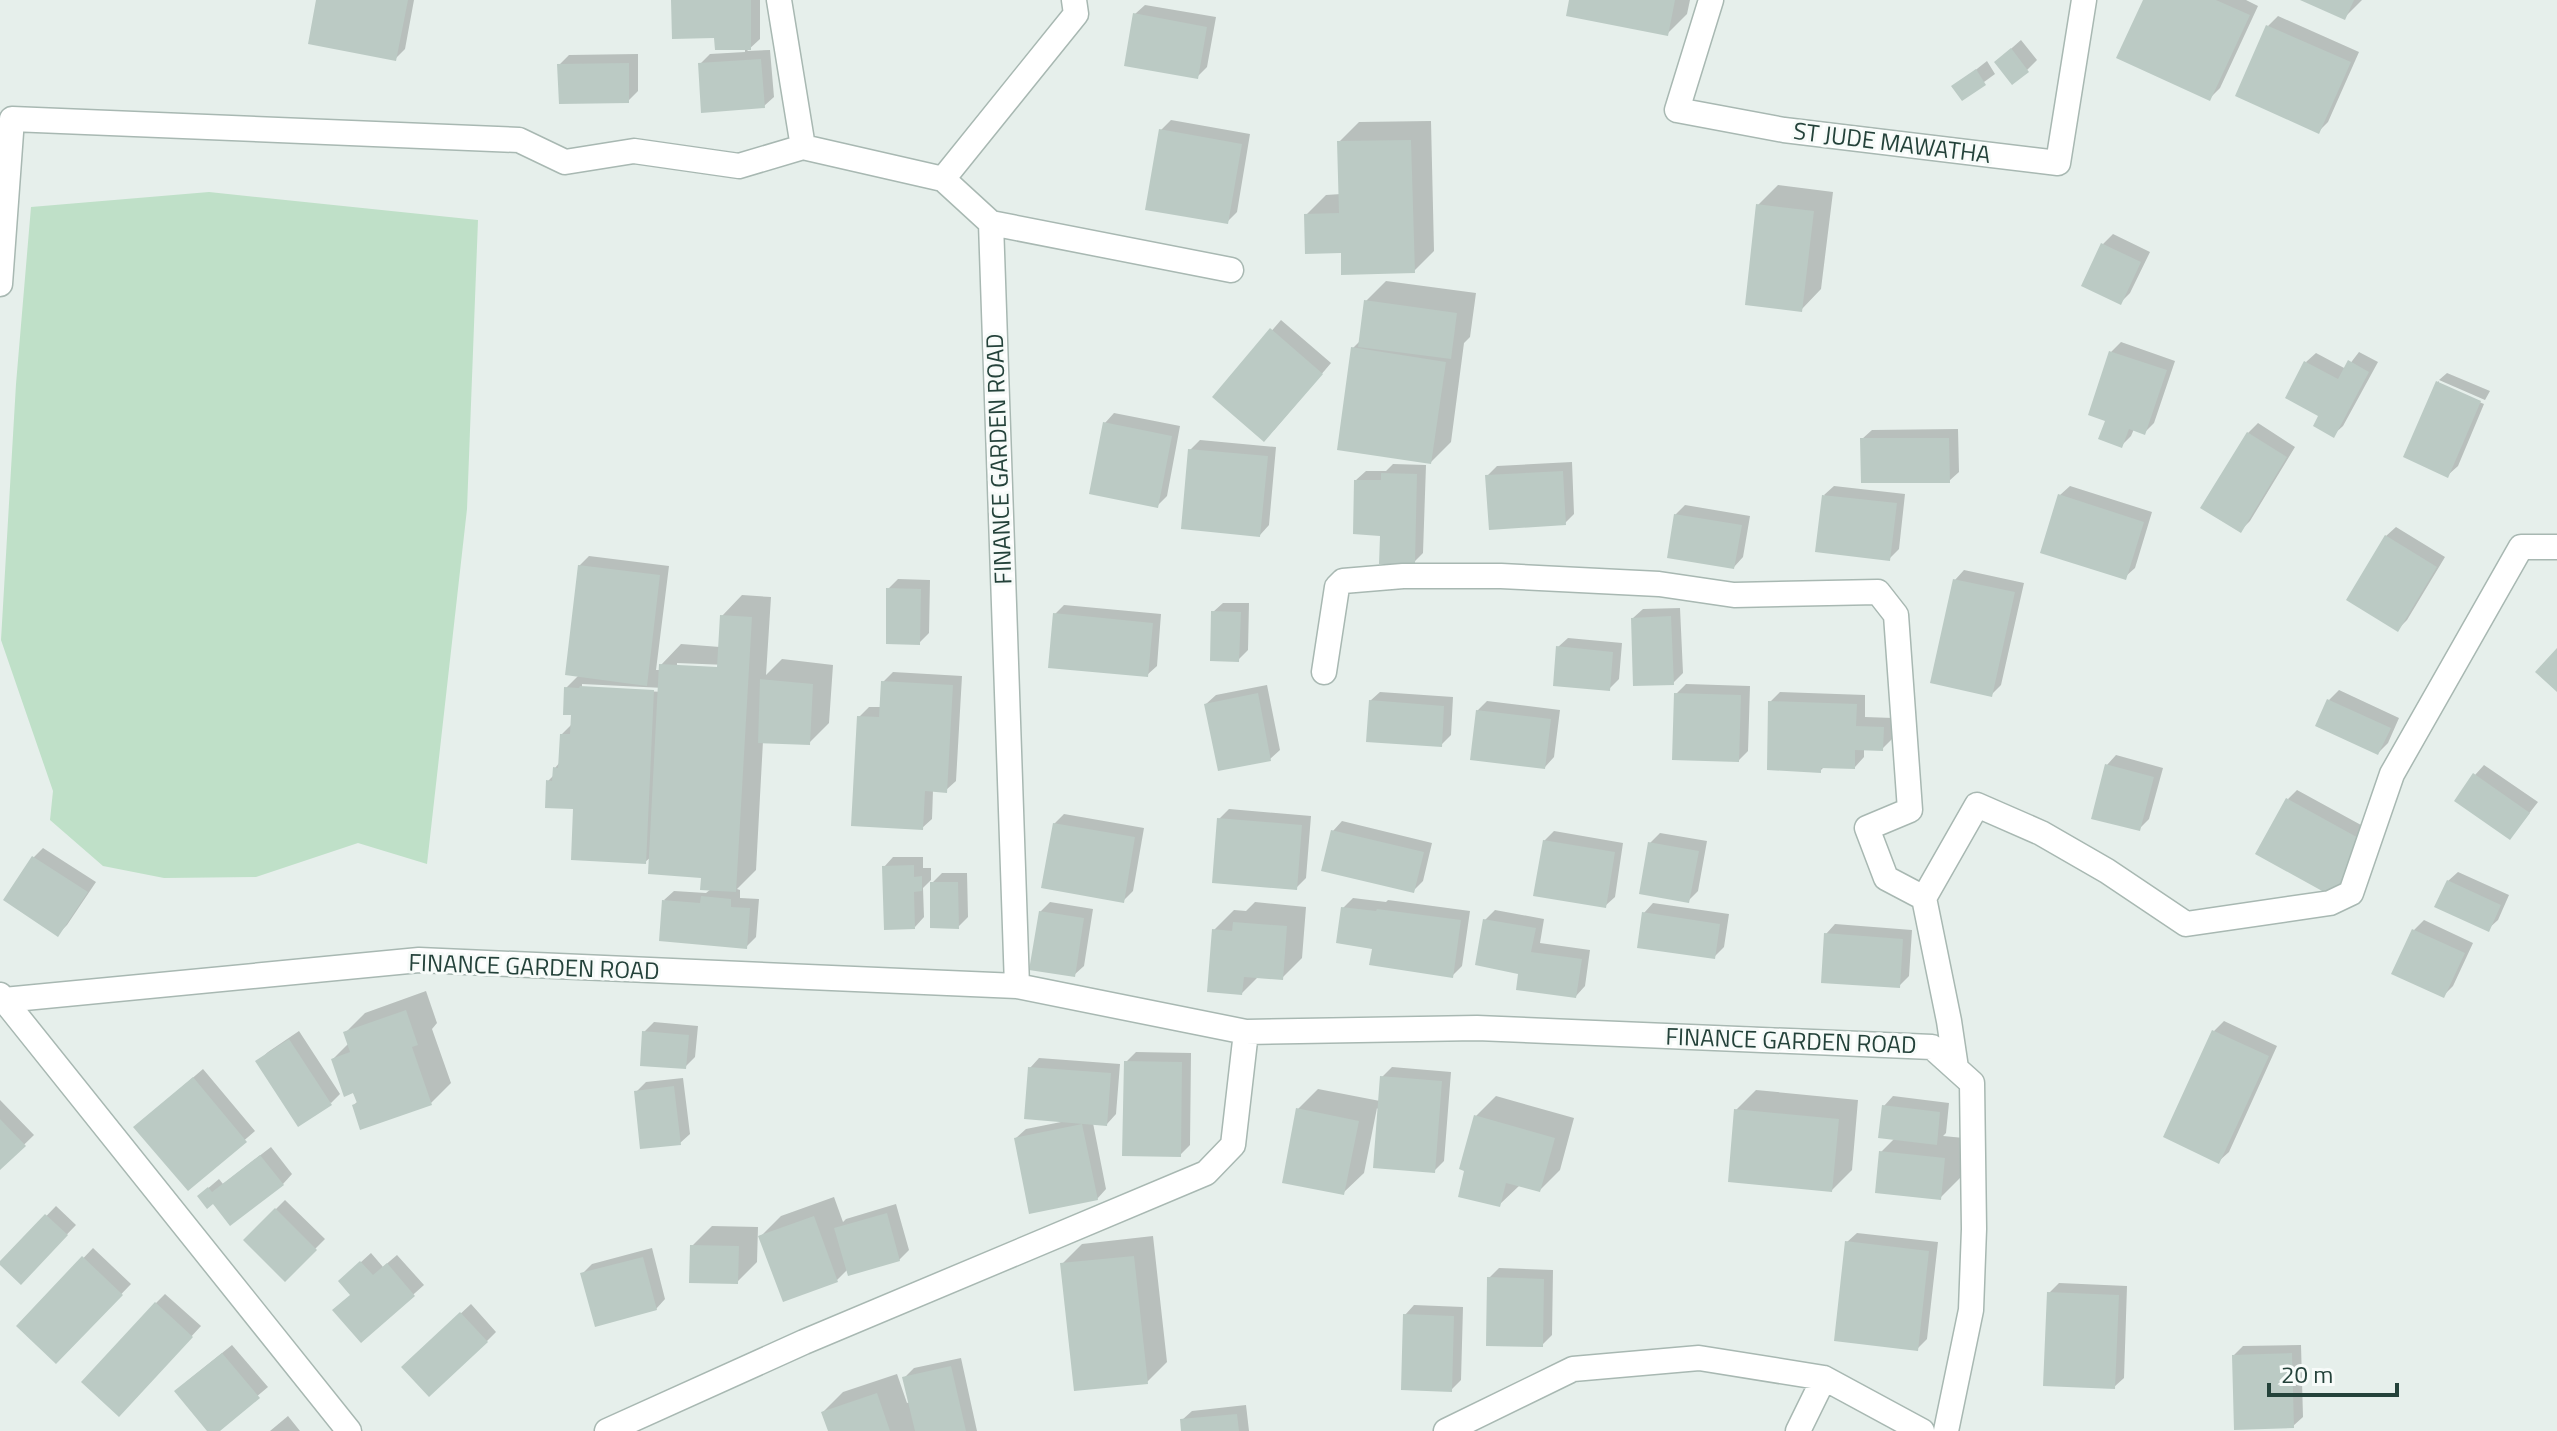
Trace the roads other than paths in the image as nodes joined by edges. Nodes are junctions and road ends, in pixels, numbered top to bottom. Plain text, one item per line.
1 (779, 0) edge
2 (1074, 0) edge
3 (1711, 0) edge
4 (2084, 0) edge
5 (803, 147) junction
6 (943, 179) junction
7 (991, 223) junction
8 (1231, 270) dead end
9 (0, 284) edge
10 (2557, 547) edge
11 (1324, 672) dead end
12 (1924, 898) junction
13 (1017, 986) junction
14 (2, 998) edge
15 (1246, 1032) junction
16 (1956, 1068) junction
17 (1824, 1378) junction
18 (349, 1431) edge
19 (607, 1431) edge
20 (1446, 1431) edge
21 (1798, 1431) edge
22 (1922, 1431) edge
23 (1946, 1431) edge

1 - 5 street
2 - 6 street
3 - 4 street, ST JUDE MAWATHA
5 - 6 street
5 - 9 street
6 - 7 street
7 - 8 street
7 - 13 street, FINANCE GARDEN ROAD
10 - 12 street
11 - 12 street
12 - 16 street
13 - 14 street, FINANCE GARDEN ROAD
13 - 15 street, FINANCE GARDEN ROAD
14 - 18 street, FINANCE GARDEN ROAD
15 - 16 street, FINANCE GARDEN ROAD
15 - 19 street
16 - 23 street
17 - 20 street
17 - 21 street
17 - 22 street

